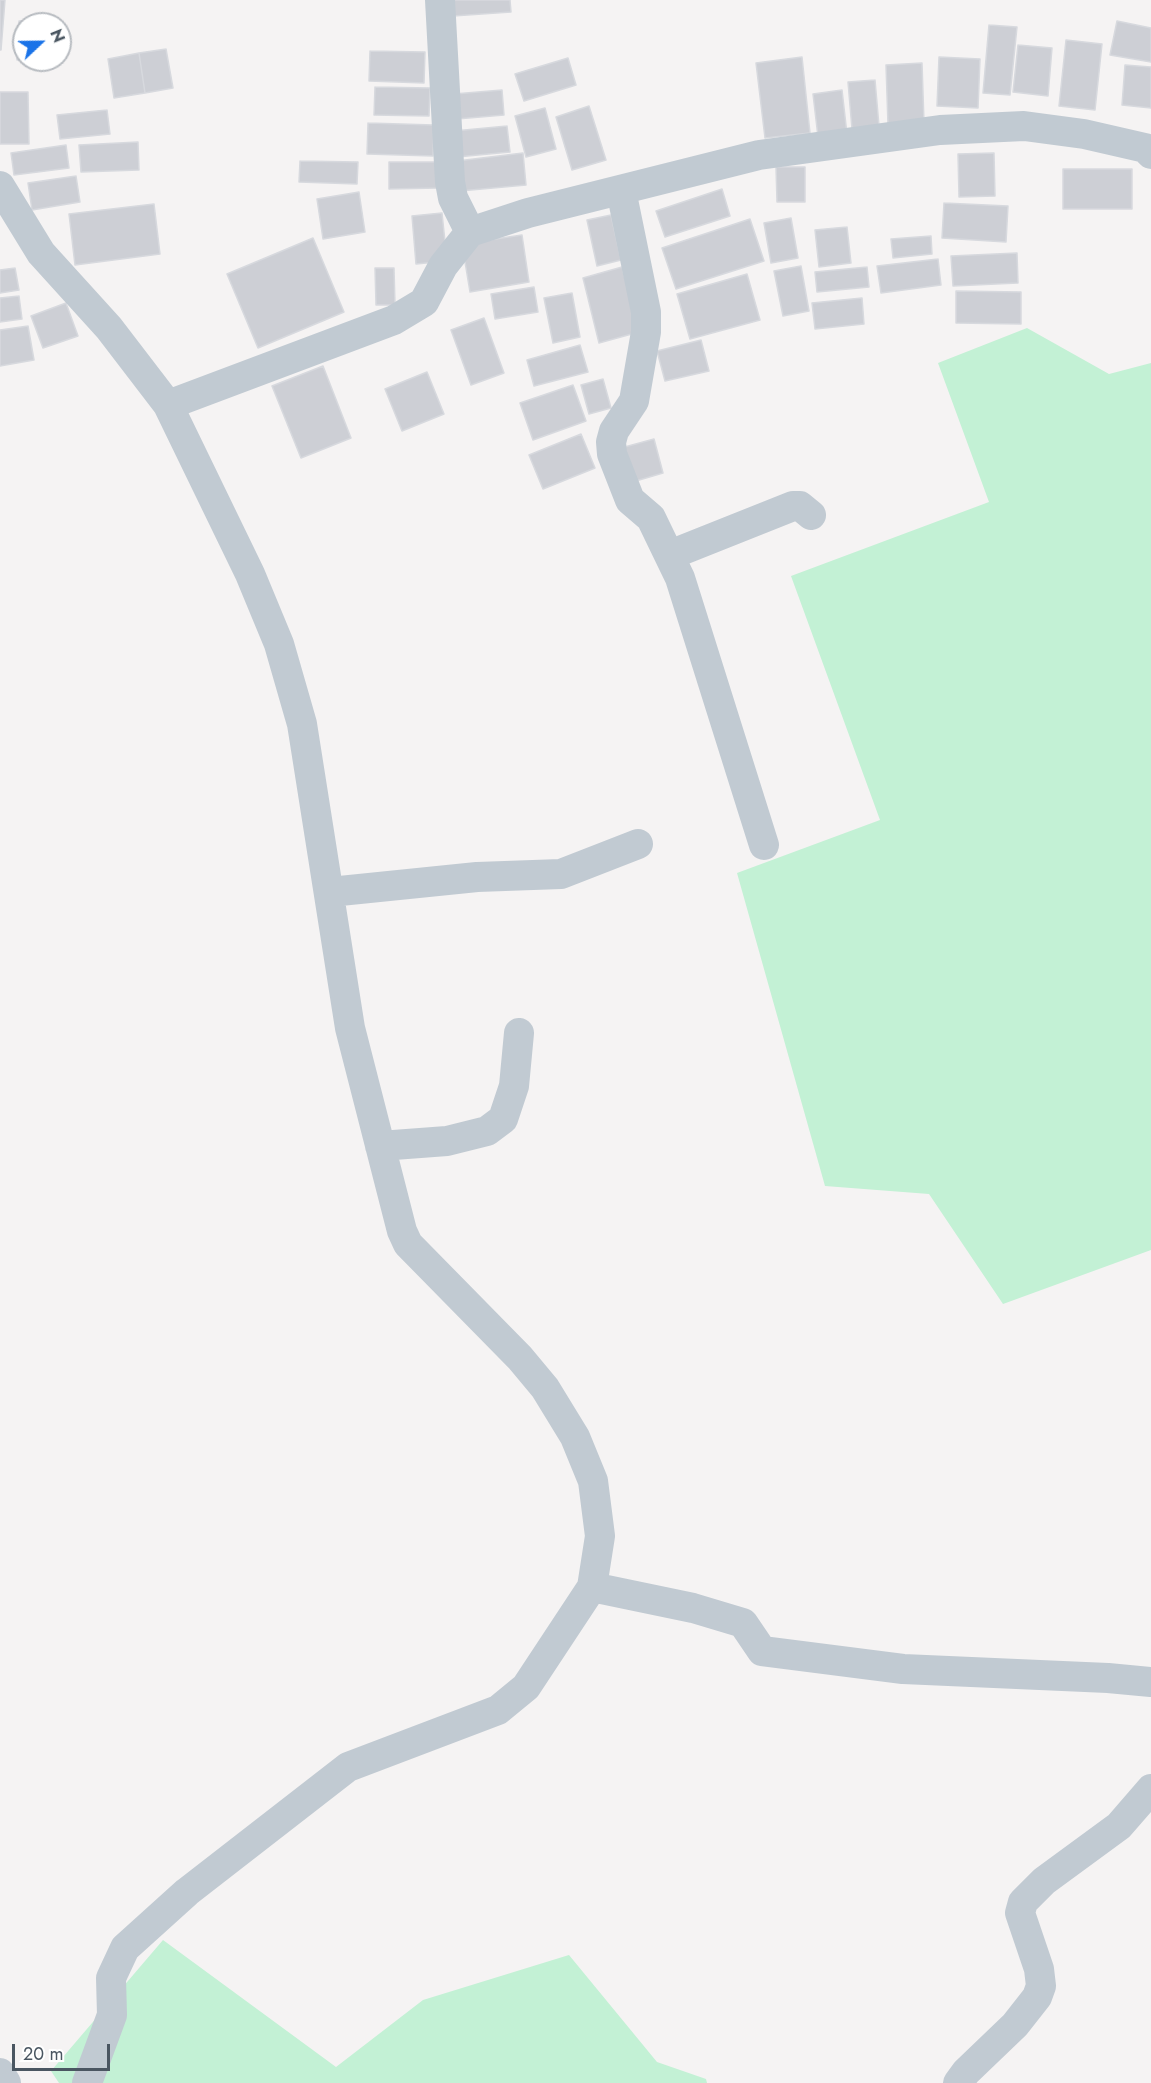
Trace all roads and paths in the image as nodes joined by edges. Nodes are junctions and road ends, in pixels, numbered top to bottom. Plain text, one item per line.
1 (440, 0) edge
2 (1149, 146) edge
3 (0, 186) edge
4 (621, 190) junction
5 (470, 232) junction
6 (168, 405) junction
7 (811, 515) dead end
8 (670, 555) junction
9 (638, 844) dead end
10 (764, 844) dead end
11 (330, 892) junction
12 (519, 1033) dead end
13 (380, 1146) junction
14 (592, 1587) junction
15 (1151, 1682) edge
16 (1151, 1789) edge
17 (0, 2073) edge
18 (6, 2083) edge
19 (87, 2083) edge
20 (958, 2083) edge

1 - 5 street
2 - 4 street
3 - 6 street
4 - 5 street
4 - 8 street
5 - 6 street
6 - 11 street
7 - 8 street
8 - 10 street
9 - 11 street
11 - 13 street
12 - 13 street
13 - 14 street
14 - 15 street
14 - 19 street
16 - 20 street
17 - 18 street

